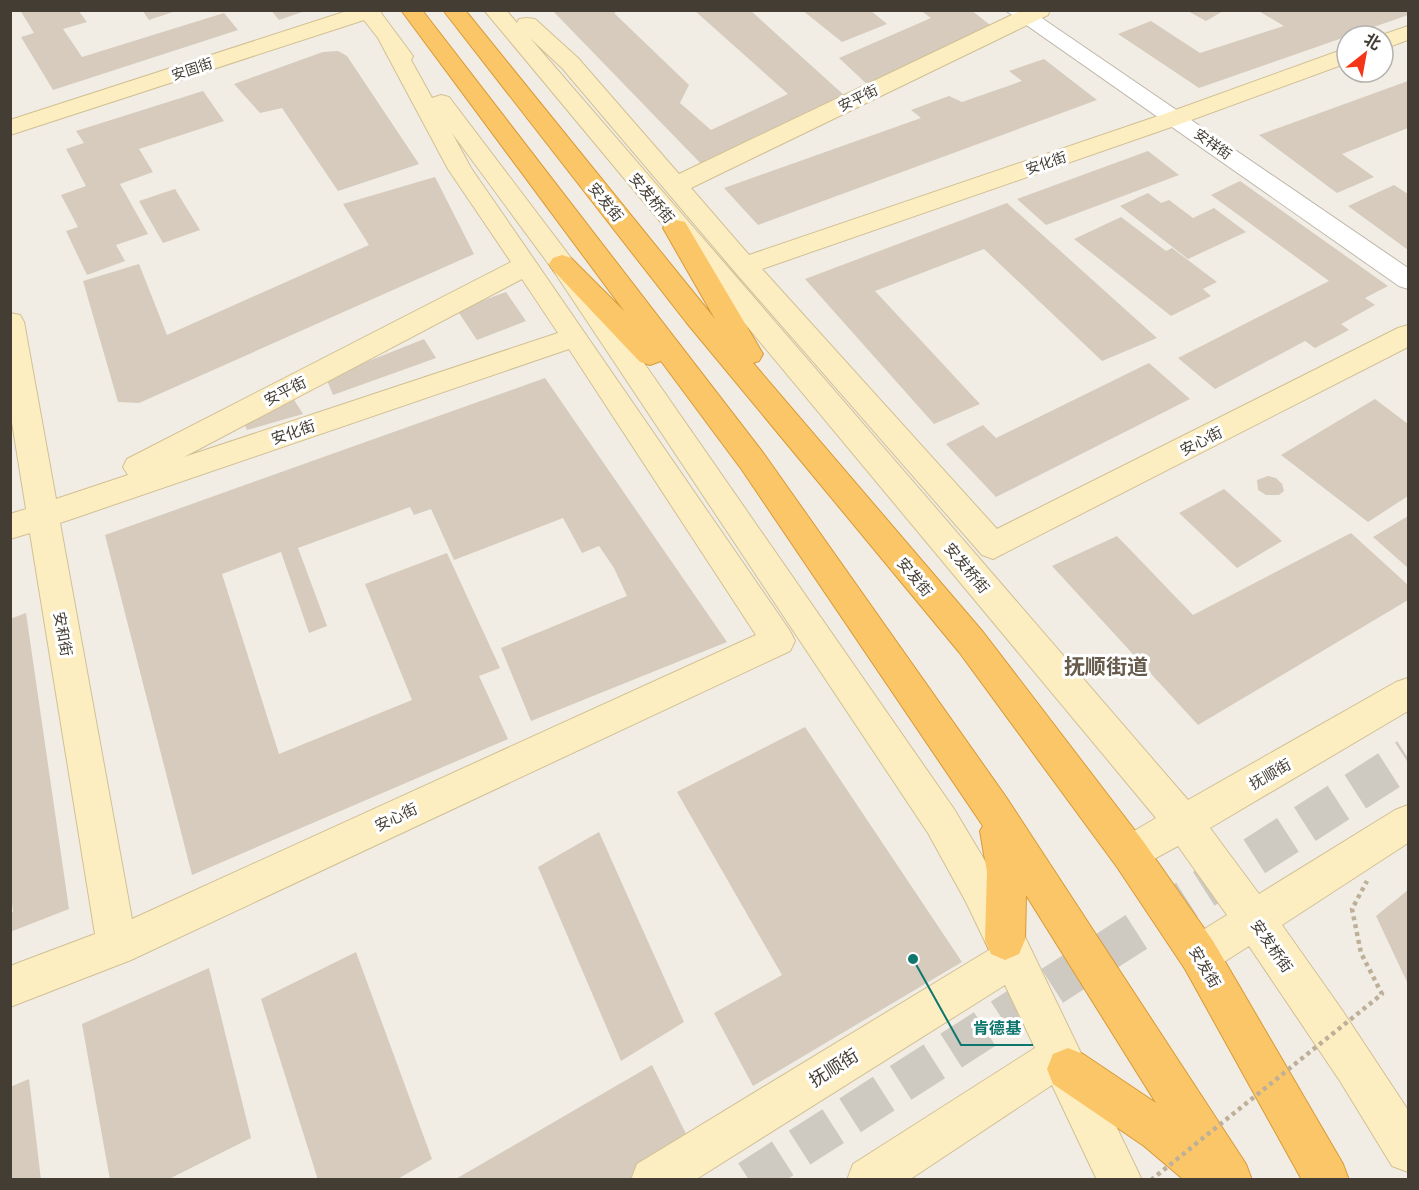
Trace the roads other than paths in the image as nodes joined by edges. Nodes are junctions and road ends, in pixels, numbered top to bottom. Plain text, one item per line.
1 (411, 10) edge
2 (453, 10) edge
3 (494, 10) edge
4 (509, 10) edge
5 (370, 11) edge
6 (1027, 13) edge
7 (388, 39) junction
8 (1335, 59) edge
9 (1175, 118) junction
10 (10, 128) edge
11 (676, 185) junction
12 (676, 228) junction
13 (562, 264) junction
14 (527, 265) junction
15 (744, 266) junction
16 (1408, 280) edge
17 (10, 322) edge
18 (1408, 335) edge
19 (575, 337) junction
20 (797, 436) junction
21 (753, 462) junction
22 (43, 516) junction
23 (10, 527) edge
24 (1408, 693) edge
25 (993, 809) junction
26 (1408, 822) edge
27 (1184, 823) junction
28 (1130, 854) junction
29 (1253, 919) junction
30 (117, 946) junction
31 (1009, 949) junction
32 (1199, 955) junction
33 (10, 987) edge
34 (1065, 1062) junction
35 (1408, 1150) edge
36 (1322, 1170) edge
37 (653, 1179) edge
38 (869, 1179) edge
39 (1120, 1179) edge
40 (1220, 1179) edge
41 (1230, 1179) edge

1 - 21 highway
2 - 20 highway, 安发街
3 - 12 main road, 安发桥街
4 - 11 main road
5 - 7 main road
5 - 10 main road, 安固街
6 - 9 street, 安祥街
6 - 11 main road, 安平街
7 - 13 main road
7 - 14 main road
8 - 9 main road, 安化街
9 - 15 main road, 安化街
9 - 16 street, 安祥街
11 - 15 main road
12 - 20 highway
12 - 27 main road, 安发桥街
13 - 21 highway
13 - 31 main road
14 - 19 main road
14 - 22 main road, 安平街
15 - 18 main road, 安心街
17 - 22 main road, 安和街
19 - 22 main road, 安化街
19 - 30 main road, 安心街
20 - 28 highway, 安发街
21 - 25 highway
22 - 23 main road, 安化街
22 - 30 main road, 安和街
24 - 27 main road, 抚顺街
25 - 31 highway
25 - 41 highway
26 - 29 main road
27 - 28 main road, 抚顺街
27 - 29 main road, 安发桥街
28 - 32 highway, 安发街
29 - 32 main road
29 - 35 main road, 安发桥街
30 - 33 main road, 安心街
31 - 34 main road
31 - 37 main road, 抚顺街
32 - 36 highway, 安发街
34 - 38 main road
34 - 39 main road
34 - 40 highway

